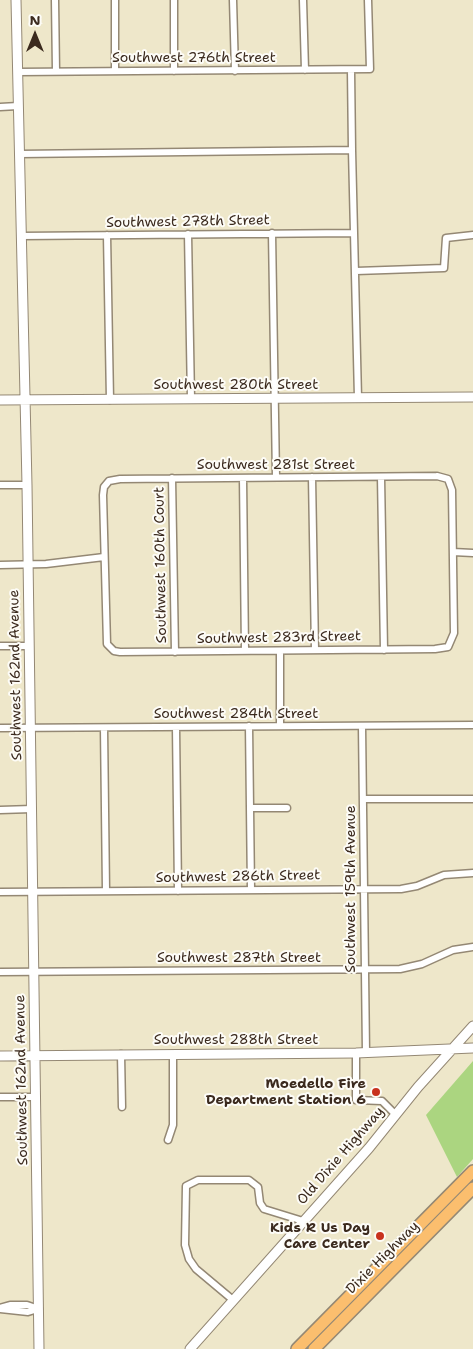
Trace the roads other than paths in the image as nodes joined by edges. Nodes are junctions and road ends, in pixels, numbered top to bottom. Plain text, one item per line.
1 (16, 0) edge
2 (55, 0) edge
3 (115, 0) edge
4 (174, 0) edge
5 (234, 0) edge
6 (303, 0) edge
7 (368, 0) edge
8 (174, 70) junction
9 (305, 70) junction
10 (351, 70) junction
11 (56, 71) junction
12 (115, 71) junction
13 (235, 71) junction
14 (18, 72) junction
15 (18, 106) junction
16 (0, 107) edge
17 (352, 150) junction
18 (19, 154) junction
19 (272, 233) junction
20 (354, 233) junction
21 (188, 234) junction
22 (107, 235) junction
23 (473, 235) edge
24 (21, 236) junction
25 (356, 271) junction
26 (473, 397) edge
27 (358, 398) junction
28 (191, 399) junction
29 (275, 399) junction
30 (0, 400) edge
31 (24, 400) junction
32 (110, 400) junction
33 (276, 477) junction
34 (312, 477) junction
35 (381, 477) junction
36 (172, 478) junction
37 (243, 478) junction
38 (0, 485) edge
39 (27, 485) junction
40 (453, 552) junction
41 (473, 553) edge
42 (104, 557) junction
43 (28, 564) junction
44 (0, 565) edge
45 (0, 646) edge
46 (29, 646) junction
47 (315, 650) junction
48 (384, 650) junction
49 (245, 651) junction
50 (280, 651) junction
51 (175, 652) junction
52 (473, 725) edge
53 (249, 726) junction
54 (280, 726) junction
55 (362, 726) junction
56 (176, 727) junction
57 (0, 728) edge
58 (31, 728) junction
59 (104, 728) junction
60 (473, 799) edge
61 (363, 800) junction
62 (250, 808) junction
63 (287, 808) dead end
64 (0, 810) edge
65 (32, 810) junction
66 (473, 873) edge
67 (364, 889) junction
68 (251, 890) junction
69 (106, 891) junction
70 (178, 891) junction
71 (0, 892) edge
72 (33, 892) junction
73 (473, 947) edge
74 (364, 969) junction
75 (0, 972) edge
76 (35, 972) junction
77 (473, 1026) edge
78 (473, 1048) edge
79 (453, 1049) junction
80 (419, 1050) junction
81 (361, 1053) junction
82 (121, 1054) junction
83 (173, 1054) junction
84 (36, 1055) junction
85 (0, 1056) edge
86 (434, 1069) junction
87 (36, 1096) junction
88 (0, 1097) edge
89 (122, 1107) dead end
90 (396, 1114) junction
91 (168, 1140) dead end
92 (473, 1171) edge
93 (473, 1188) edge
94 (442, 1204) junction
95 (303, 1221) junction
96 (399, 1264) junction
97 (381, 1265) junction
98 (233, 1300) junction
99 (0, 1309) edge
100 (39, 1309) junction
101 (338, 1325) junction
102 (39, 1349) edge
103 (190, 1349) edge
104 (297, 1349) edge
105 (314, 1349) edge

1 - 14 street, Southwest 162nd Avenue
2 - 11 street
3 - 12 street
4 - 8 street
5 - 13 street
6 - 9 street
7 - 10 street, Southwest 276th Street
8 - 12 street, Southwest 276th Street
8 - 13 street, Southwest 276th Street
9 - 10 street, Southwest 276th Street
9 - 13 street, Southwest 276th Street
10 - 17 street
11 - 12 street, Southwest 276th Street
11 - 14 street, Southwest 276th Street
14 - 15 street, Southwest 162nd Avenue
15 - 16 street
15 - 18 street, Southwest 162nd Avenue
17 - 18 street
17 - 20 street
18 - 24 street, Southwest 162nd Avenue
19 - 20 street, Southwest 278th Street
19 - 21 street, Southwest 278th Street
19 - 29 street
20 - 25 street
21 - 22 street, Southwest 278th Street
21 - 28 street
22 - 24 street, Southwest 278th Street
22 - 32 street
23 - 25 street
24 - 31 street, Southwest 162nd Avenue
25 - 27 street
26 - 27 street, Southwest 280th Street
27 - 29 street, Southwest 280th Street
28 - 29 street, Southwest 280th Street
28 - 32 street, Southwest 280th Street
29 - 33 street
30 - 31 street, Southwest 280th Street
31 - 32 street, Southwest 280th Street
31 - 39 street, Southwest 162nd Avenue
33 - 34 street, Southwest 281st Street
33 - 37 street, Southwest 281st Street
34 - 35 street, Southwest 281st Street
34 - 47 street
35 - 40 street, Southwest 281st Street
35 - 48 street
36 - 37 street, Southwest 281st Street
36 - 42 street, Southwest 281st Street
36 - 51 street, Southwest 160th Court
37 - 49 street
38 - 39 street
39 - 43 street, Southwest 162nd Avenue
40 - 41 street
40 - 48 street, Southwest 283rd Street
42 - 43 street
42 - 51 street, Southwest 283rd Street
43 - 44 street
43 - 46 street, Southwest 162nd Avenue
45 - 46 street
46 - 58 street, Southwest 162nd Avenue
47 - 48 street, Southwest 283rd Street
47 - 50 street, Southwest 283rd Street
49 - 50 street, Southwest 283rd Street
49 - 51 street, Southwest 283rd Street
50 - 54 street
52 - 55 street, Southwest 284th Street
53 - 54 street, Southwest 284th Street
53 - 56 street, Southwest 284th Street
53 - 62 street
54 - 55 street, Southwest 284th Street
55 - 61 street, Southwest 159th Avenue
56 - 59 street, Southwest 284th Street
56 - 70 street
57 - 58 street, Southwest 284th Street
58 - 59 street, Southwest 284th Street
58 - 65 street, Southwest 162nd Avenue
59 - 69 street
60 - 61 street
61 - 67 street, Southwest 159th Avenue
62 - 63 street
62 - 68 street
64 - 65 street
65 - 72 street, Southwest 162nd Avenue
66 - 67 street, Southwest 286th Street
67 - 68 street, Southwest 286th Street
67 - 74 street, Southwest 159th Avenue
68 - 70 street, Southwest 286th Street
69 - 70 street, Southwest 286th Street
69 - 72 street, Southwest 286th Street
71 - 72 street, Southwest 286th Street
72 - 76 street, Southwest 162nd Avenue
73 - 74 street, Southwest 287th Street
74 - 76 street, Southwest 287th Street
74 - 81 street, Southwest 159th Avenue
75 - 76 street, Southwest 287th Street
76 - 84 street, Southwest 162nd Avenue
77 - 79 street, Old Dixie Highway
78 - 79 street, Southwest 288th Street
79 - 80 street, Southwest 288th Street
79 - 86 street, Old Dixie Highway
80 - 81 street, Southwest 288th Street
80 - 86 street
81 - 83 street, Southwest 288th Street
81 - 90 street, Southwest 159th Avenue
82 - 83 street, Southwest 288th Street
82 - 84 street, Southwest 288th Street
82 - 89 street
83 - 91 street
84 - 85 street, Southwest 288th Street
84 - 87 street, Southwest 162nd Avenue
86 - 90 street, Old Dixie Highway
87 - 88 street
87 - 100 street, Southwest 162nd Avenue
90 - 95 street, Old Dixie Highway
92 - 94 highway, Dixie Highway
93 - 96 highway, Dixie Highway
94 - 96 highway
94 - 97 highway, Dixie Highway
95 - 98 street, Old Dixie Highway
95 - 98 street
96 - 101 highway, Dixie Highway
97 - 101 highway
97 - 104 highway, Dixie Highway
98 - 103 street, Old Dixie Highway
99 - 100 street
100 - 102 street, Southwest 162nd Avenue
101 - 105 highway, Dixie Highway

